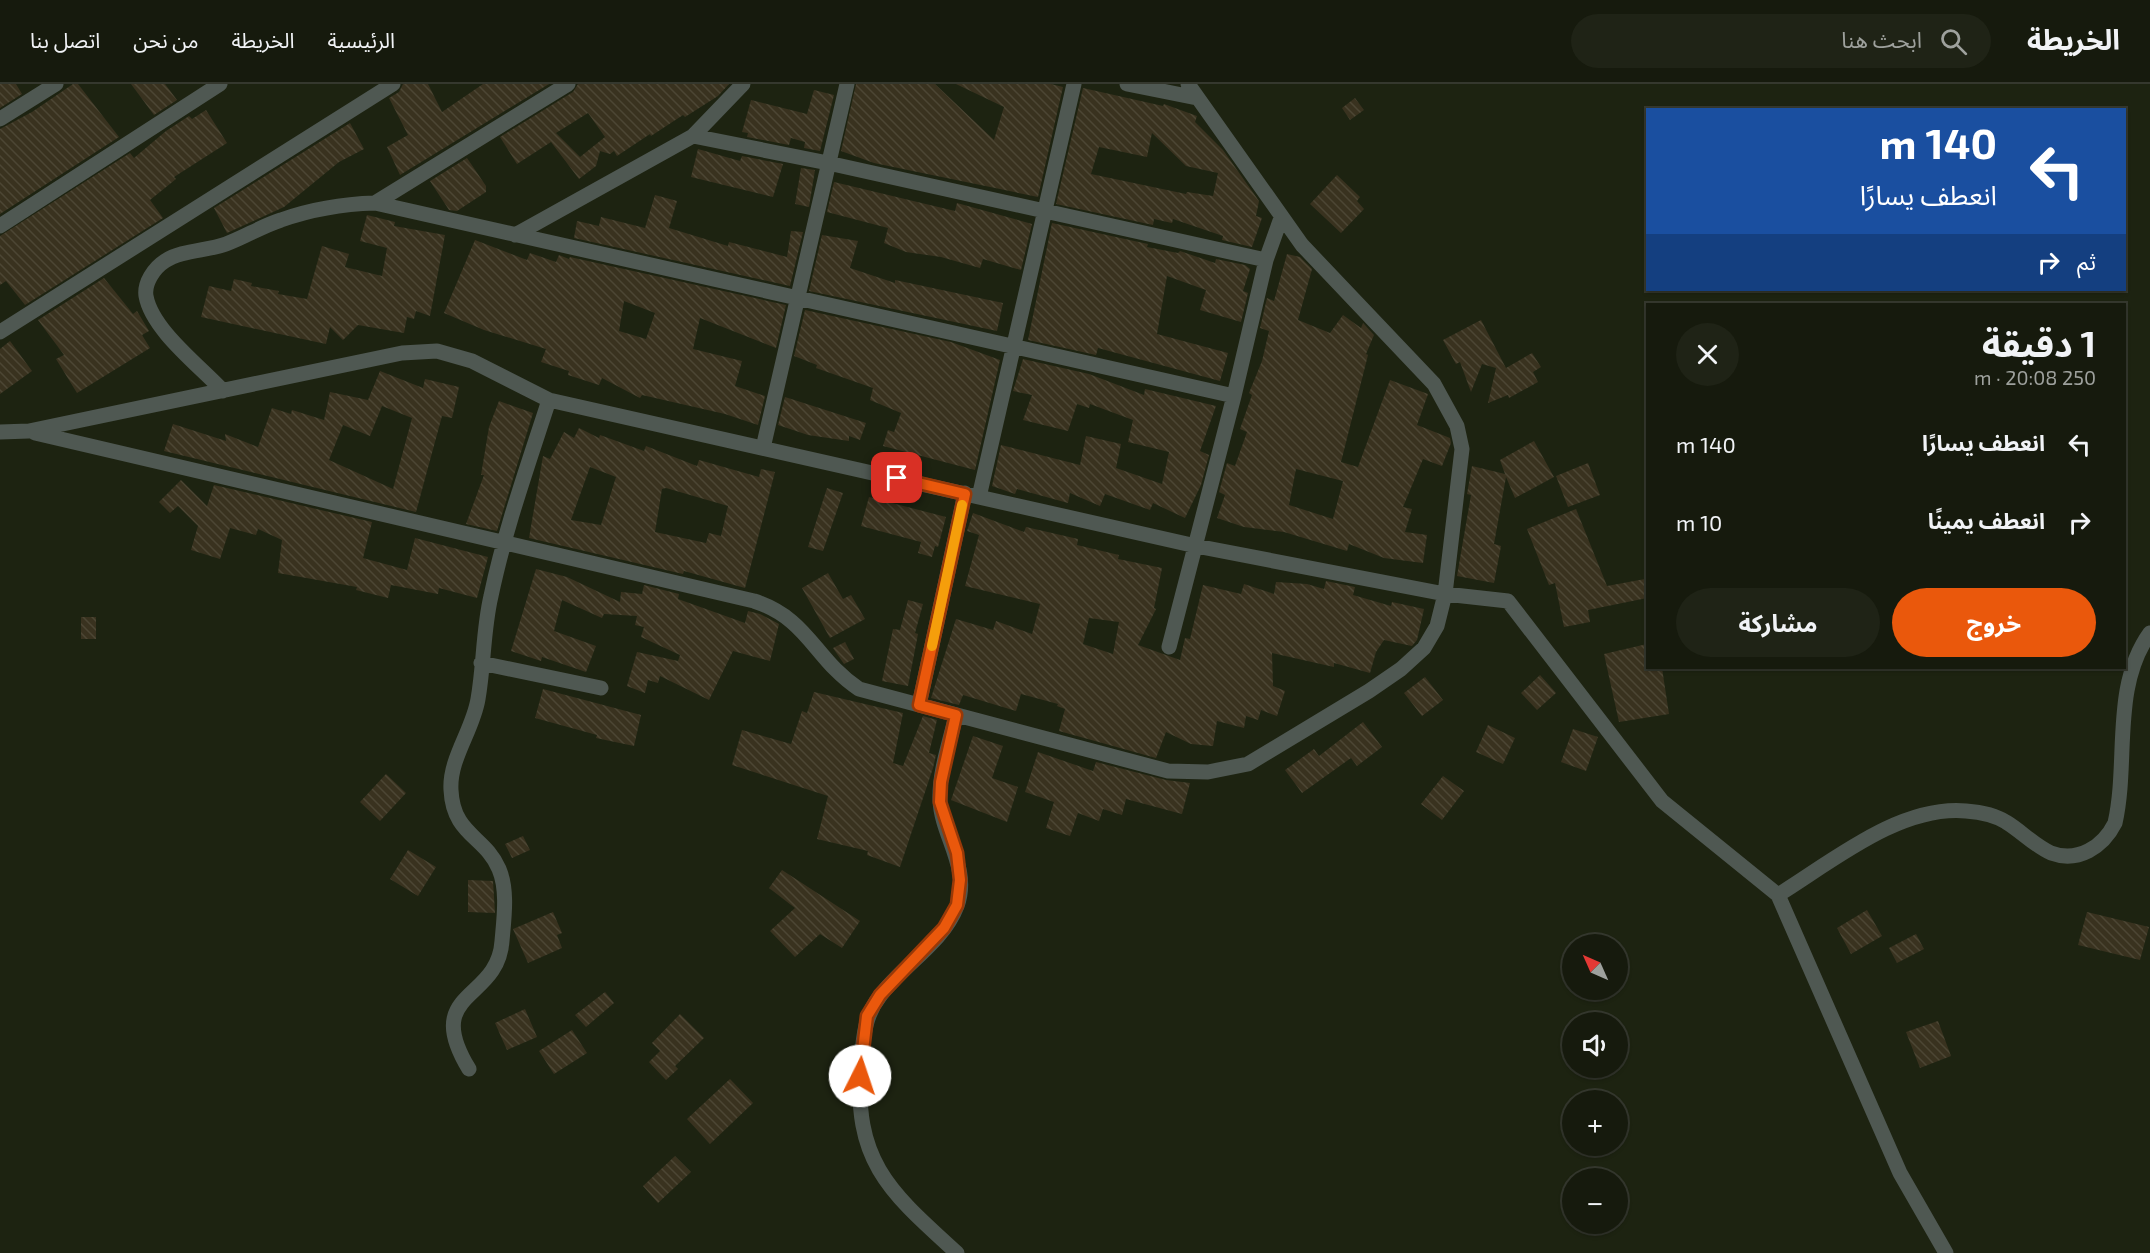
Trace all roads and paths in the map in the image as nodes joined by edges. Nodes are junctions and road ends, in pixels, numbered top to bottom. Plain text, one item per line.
1 (56, 84) edge
2 (220, 84) edge
3 (393, 84) edge
4 (568, 84) edge
5 (743, 84) edge
6 (846, 84) edge
7 (1074, 84) edge
8 (1127, 84) edge
9 (1188, 84) edge
10 (1197, 98) junction
11 (0, 119) edge
12 (693, 136) junction
13 (828, 163) junction
14 (375, 203) junction
15 (1044, 211) junction
16 (1281, 218) junction
17 (0, 226) edge
18 (515, 235) junction
19 (1266, 260) junction
20 (796, 298) junction
21 (0, 332) edge
22 (1012, 346) junction
23 (223, 391) junction
24 (1234, 396) junction
25 (549, 400) junction
26 (29, 431) junction
27 (0, 432) edge
28 (763, 448) junction
29 (972, 495) junction
30 (503, 543) junction
31 (1196, 546) junction
32 (1445, 594) junction
33 (2150, 633) edge
34 (1169, 647) dead end
35 (481, 663) junction
36 (601, 688) dead end
37 (919, 705) junction
38 (956, 715) junction
39 (1778, 895) junction
40 (469, 1070) dead end
41 (957, 1253) edge
42 (1946, 1253) edge

1 - 11 street
2 - 17 street
3 - 21 street
4 - 14 street
5 - 12 street
6 - 13 street
7 - 15 street
8 - 10 street
9 - 10 street
10 - 16 street
12 - 13 street
12 - 18 street
13 - 15 street
13 - 20 street
14 - 18 street
14 - 23 street
15 - 19 street
15 - 22 street
16 - 19 street
16 - 32 street
18 - 20 street
19 - 24 street
20 - 22 street
20 - 28 street
22 - 24 street
22 - 29 street
23 - 25 street
23 - 26 street
24 - 31 street
25 - 28 street
25 - 30 street
26 - 27 street
26 - 30 street
28 - 29 street
29 - 31 street
29 - 37 street
30 - 35 street
30 - 37 street
31 - 32 street
31 - 34 street
32 - 38 street
32 - 39 street
33 - 39 street
35 - 36 street
35 - 40 street
37 - 38 street
38 - 41 street
39 - 42 street

